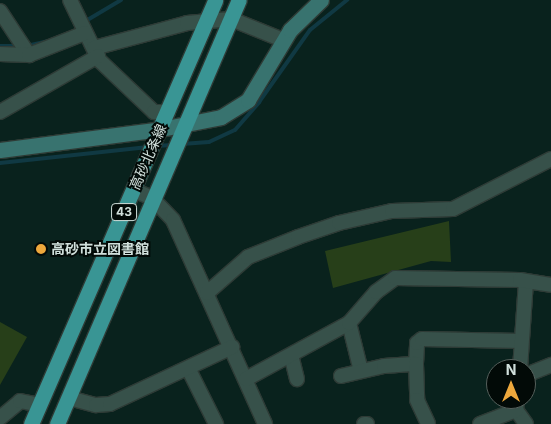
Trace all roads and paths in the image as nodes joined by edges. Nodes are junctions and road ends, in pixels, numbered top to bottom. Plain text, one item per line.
1 (70, 0) edge
2 (215, 0) edge
3 (239, 0) edge
4 (321, 0) edge
5 (0, 11) edge
6 (231, 19) junction
7 (205, 21) junction
8 (85, 33) junction
9 (283, 40) junction
10 (25, 49) junction
11 (96, 52) junction
12 (0, 54) edge
13 (0, 112) edge
14 (168, 112) junction
15 (188, 125) junction
16 (161, 129) junction
17 (0, 150) edge
18 (551, 159) edge
19 (134, 190) junction
20 (152, 198) junction
21 (526, 281) junction
22 (551, 285) edge
23 (207, 293) junction
24 (349, 323) junction
25 (521, 340) junction
26 (232, 347) junction
27 (291, 356) junction
28 (520, 359) edge
29 (416, 364) junction
30 (551, 365) edge
31 (188, 368) junction
32 (361, 371) junction
33 (536, 371) edge
34 (341, 376) dead end
35 (246, 379) junction
36 (297, 379) dead end
37 (69, 398) junction
38 (40, 405) junction
39 (508, 409) edge
40 (518, 409) edge
41 (0, 418) edge
42 (31, 424) edge
43 (56, 424) edge
44 (216, 424) edge
45 (265, 424) edge
46 (428, 424) edge
47 (480, 424) edge
48 (526, 424) edge

1 - 8 street
2 - 7 main road, 高砂北条線 / 43
3 - 6 main road, 高砂北条線 / 43
4 - 9 street
5 - 10 street
6 - 7 street
6 - 9 street
6 - 15 main road, 高砂北条線 / 43
7 - 11 street
7 - 14 main road, 高砂北条線 / 43
8 - 10 street
8 - 11 street
9 - 15 street
10 - 12 street
11 - 13 street
11 - 14 street
14 - 16 main road, 高砂北条線 / 43
15 - 16 street
15 - 20 main road, 高砂北条線 / 43
16 - 17 street
16 - 19 main road, 高砂北条線 / 43
18 - 23 street
19 - 20 street
19 - 38 main road, 高砂北条線 / 43
20 - 23 street
20 - 37 main road, 高砂北条線 / 43
21 - 22 street
21 - 24 street
21 - 25 street
23 - 26 street
24 - 27 street
24 - 32 street
25 - 28 street
25 - 29 street
26 - 31 street
26 - 35 street
27 - 35 street
27 - 36 street
29 - 32 street
29 - 46 street
30 - 33 street
31 - 37 street
31 - 44 street
32 - 34 street
35 - 45 street
37 - 43 main road, 高砂北条線 / 43
38 - 41 street
38 - 42 main road, 高砂北条線 / 43
39 - 47 street
40 - 48 street

